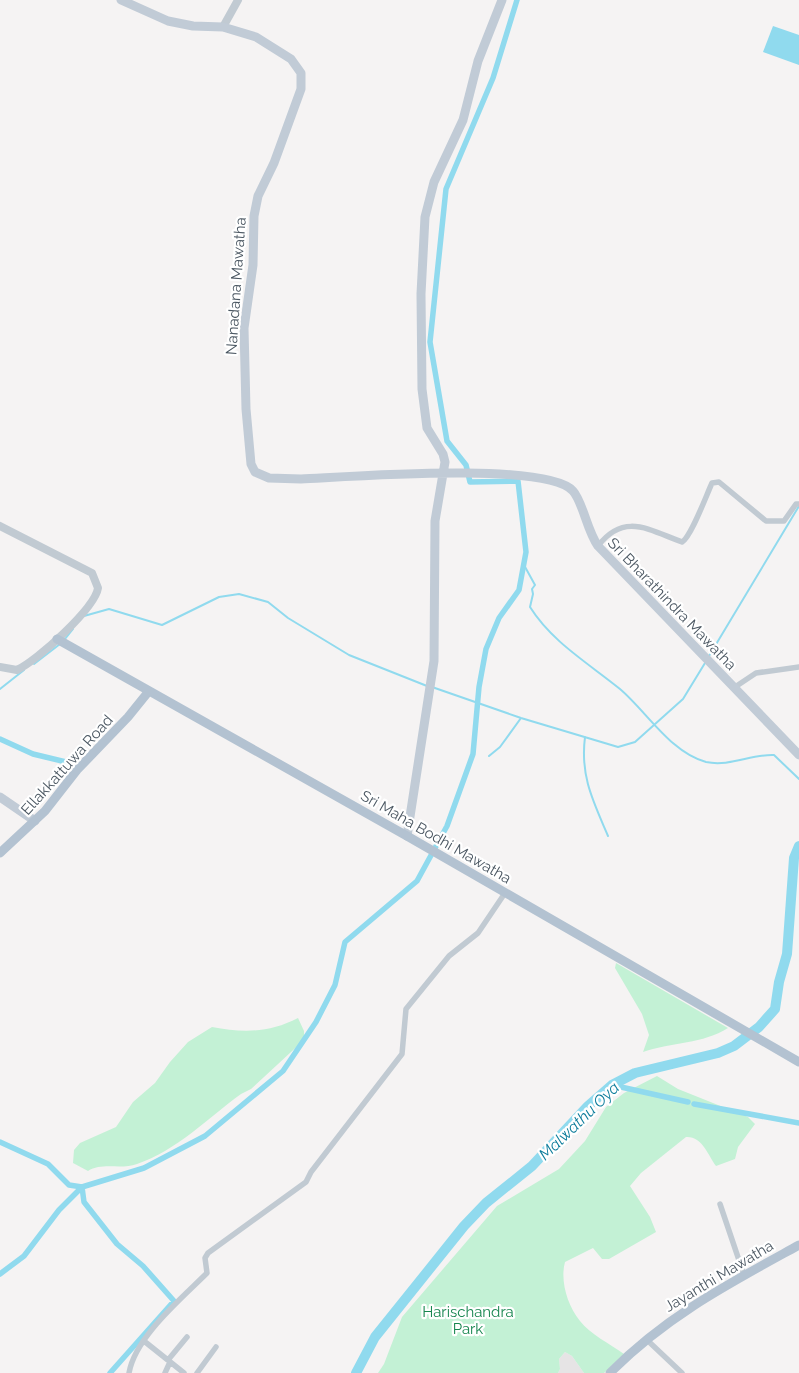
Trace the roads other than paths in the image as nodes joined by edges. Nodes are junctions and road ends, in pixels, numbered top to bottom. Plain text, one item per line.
1 (121, 0) edge
2 (238, 0) edge
3 (502, 0) edge
4 (223, 27) junction
5 (447, 475) junction
6 (799, 504) edge
7 (0, 526) edge
8 (598, 546) junction
9 (57, 639) junction
10 (0, 667) edge
11 (799, 667) edge
12 (735, 688) junction
13 (149, 691) junction
14 (799, 755) edge
15 (0, 796) edge
16 (35, 821) junction
17 (407, 836) junction
18 (0, 853) edge
19 (505, 893) junction
20 (799, 1062) edge
21 (720, 1204) dead end
22 (799, 1245) edge
23 (744, 1274) junction
24 (187, 1338) dead end
25 (646, 1339) junction
26 (144, 1341) junction
27 (216, 1347) dead end
28 (169, 1361) junction
29 (129, 1373) edge
30 (165, 1373) edge
31 (184, 1373) edge
32 (197, 1373) edge
33 (610, 1373) edge
34 (682, 1373) edge

1 - 4 main road, Nanadana Mawatha
2 - 4 street
3 - 5 main road
4 - 5 main road, Nanadana Mawatha
5 - 8 main road, Sri Bharathindra Mawatha
5 - 17 main road
6 - 8 street
7 - 9 street
8 - 12 main road, Sri Bharathindra Mawatha
9 - 10 street
9 - 13 main road, Sri Maha Bodhi Mawatha
11 - 12 street
12 - 14 main road, Sri Bharathindra Mawatha
13 - 16 main road, Ellakkattuwa Road
13 - 17 main road, Sri Maha Bodhi Mawatha
15 - 16 main road
16 - 18 main road, Ellakkattuwa Road
17 - 19 main road, Sri Maha Bodhi Mawatha
19 - 20 main road, Sri Maha Bodhi Mawatha
19 - 26 street
21 - 23 street
22 - 23 main road, Jayanthi Mawatha
23 - 25 main road, Jayanthi Mawatha
24 - 28 street
25 - 33 main road, Jayanthi Mawatha
25 - 34 street
26 - 28 street
26 - 29 street
27 - 32 street
28 - 30 street
28 - 31 street

